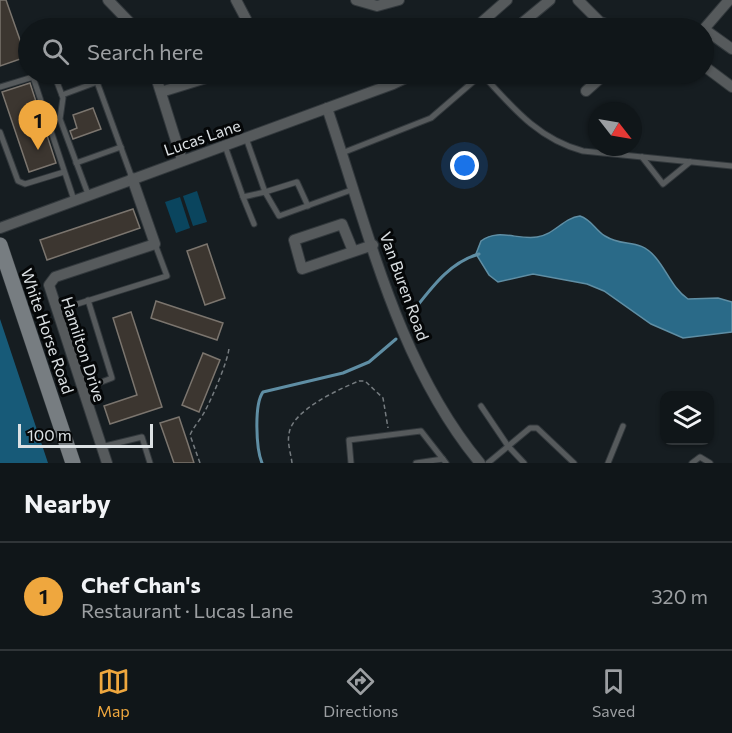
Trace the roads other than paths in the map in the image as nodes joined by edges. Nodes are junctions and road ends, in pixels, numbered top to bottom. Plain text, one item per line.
1 (108, 0) edge
2 (236, 0) edge
3 (356, 0) edge
4 (399, 0) edge
5 (507, 0) edge
6 (550, 0) edge
7 (578, 0) edge
8 (726, 1) edge
9 (125, 18) edge
10 (243, 18) edge
11 (486, 18) edge
12 (528, 18) edge
13 (596, 18) edge
14 (713, 18) edge
15 (714, 36) edge
16 (732, 49) edge
17 (714, 74) edge
18 (18, 82) edge
19 (35, 84) edge
20 (58, 84) edge
21 (92, 84) edge
22 (99, 84) edge
23 (158, 84) edge
24 (187, 84) edge
25 (388, 84) edge
26 (470, 84) edge
27 (491, 84) edge
28 (594, 84) edge
29 (0, 87) edge
30 (732, 87) edge
31 (161, 92) junction
32 (586, 92) dead end
33 (62, 95) junction
34 (327, 108) junction
35 (0, 132) edge
36 (246, 138) junction
37 (224, 145) junction
38 (121, 147) junction
39 (342, 153) junction
40 (642, 157) junction
41 (182, 160) junction
42 (690, 162) junction
43 (76, 163) junction
44 (732, 166) edge
45 (64, 172) junction
46 (132, 178) junction
47 (354, 189) junction
48 (265, 192) junction
49 (88, 195) junction
50 (243, 197) junction
51 (74, 200) junction
52 (308, 206) junction
53 (254, 224) dead end
54 (0, 228) edge
55 (155, 244) junction
56 (373, 244) junction
57 (0, 245) edge
58 (353, 251) junction
59 (88, 300) junction
60 (56, 311) junction
61 (82, 389) junction
62 (481, 406) dead end
63 (623, 426) dead end
64 (508, 446) junction
65 (101, 447) junction
66 (444, 461) edge
67 (73, 463) edge
68 (106, 463) edge
69 (150, 463) edge
70 (351, 463) edge
71 (416, 463) edge
72 (480, 463) edge
73 (488, 463) edge
74 (524, 463) edge
75 (574, 463) edge
76 (608, 463) edge
77 (692, 463) edge
78 (710, 463) edge

1 - 9 street
2 - 10 street
3 - 4 street
5 - 11 street
6 - 12 street
7 - 13 street
8 - 14 street
15 - 16 street
17 - 30 street
18 - 29 lane
19 - 45 lane
20 - 33 lane
21 - 33 lane
22 - 38 lane
23 - 31 street
24 - 31 street
25 - 34 street, Lucas Lane
26 - 39 lane
27 - 40 lane
28 - 32 street
31 - 41 street
33 - 43 lane
34 - 36 street, Lucas Lane
34 - 39 street, Van Buren Road
35 - 45 lane
36 - 37 street, Lucas Lane
36 - 48 lane
37 - 41 street, Lucas Lane
37 - 50 lane
38 - 43 lane
38 - 46 lane
39 - 47 street, Van Buren Road
40 - 42 lane
40 - 42 lane
41 - 46 street, Lucas Lane
42 - 44 lane
43 - 49 lane
45 - 51 lane
46 - 49 street, Lucas Lane
46 - 55 street
47 - 52 lane
47 - 56 street, Van Buren Road
48 - 50 lane
48 - 52 lane
48 - 52 lane
49 - 51 street, Lucas Lane
50 - 53 lane
51 - 54 street, Lucas Lane
55 - 59 lane
55 - 60 street, Hamilton Drive
56 - 58 street
56 - 72 street, Van Buren Road
57 - 67 main road, White Horse Road
58 - 58 street
59 - 60 lane
59 - 61 lane
60 - 61 street, Hamilton Drive
61 - 65 street, Hamilton Drive
62 - 64 lane
63 - 76 lane
64 - 73 lane
64 - 74 lane
64 - 75 lane
65 - 68 street, Hamilton Drive
65 - 69 lane
66 - 70 lane
66 - 71 lane
77 - 78 lane

